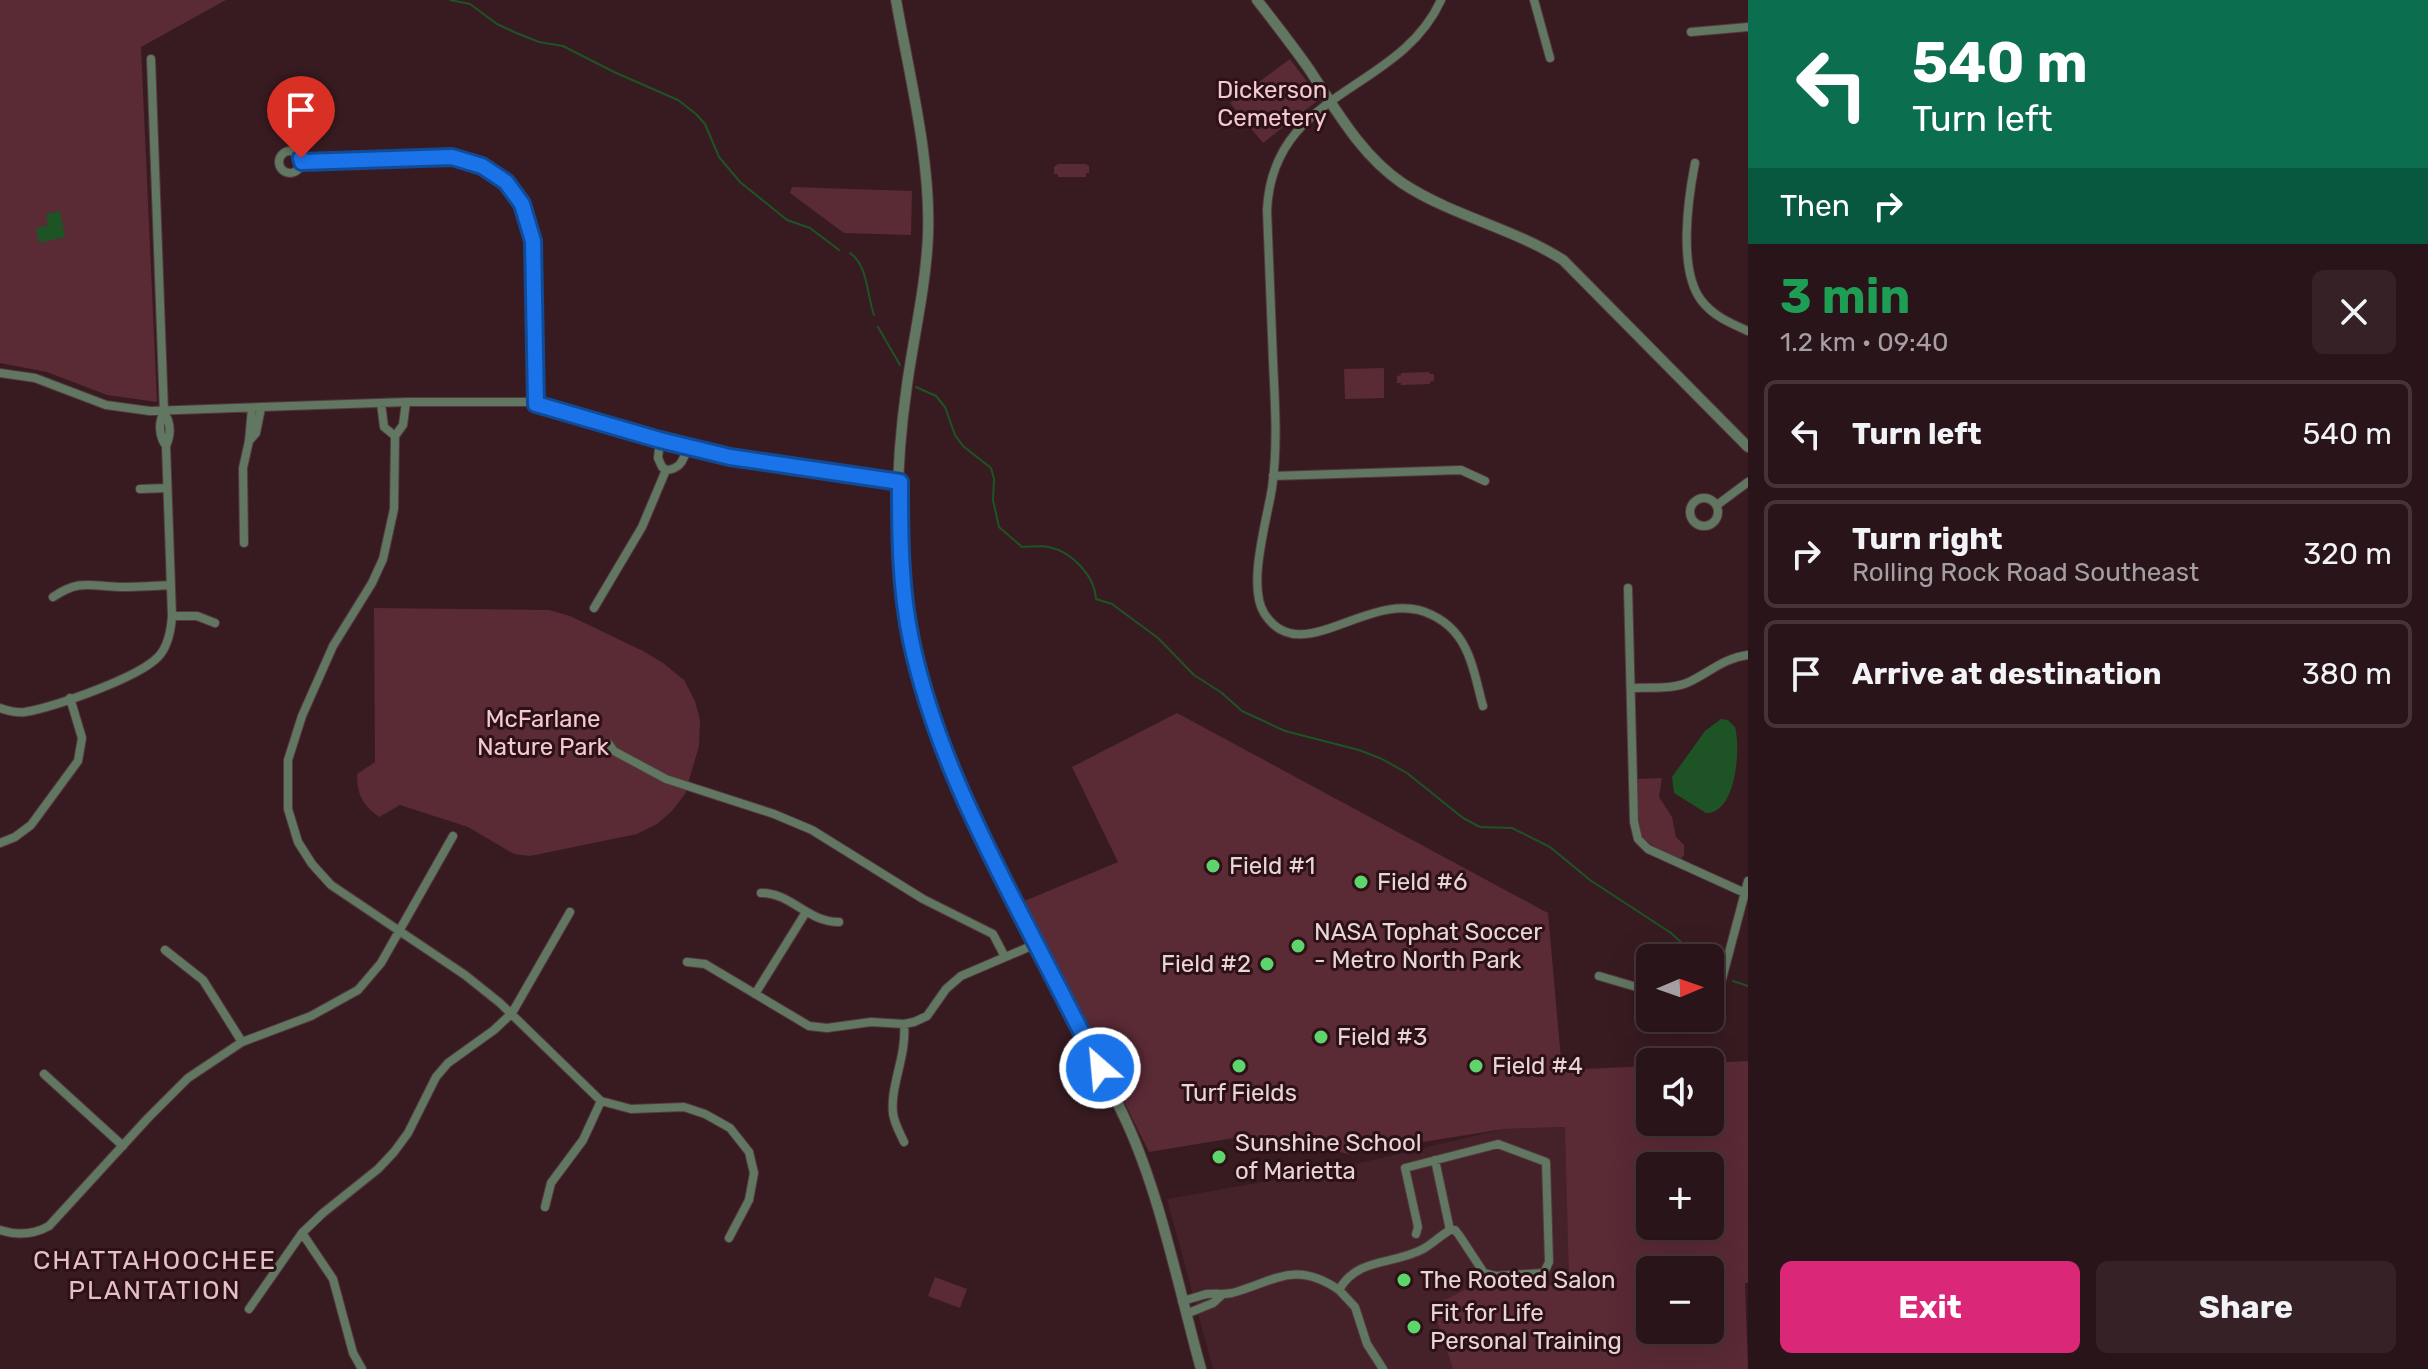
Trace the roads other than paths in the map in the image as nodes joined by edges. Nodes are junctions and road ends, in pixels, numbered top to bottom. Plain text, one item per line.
1 (896, 0) edge
2 (1257, 0) edge
3 (1441, 0) edge
4 (1534, 0) edge
5 (1748, 27) edge
6 (1691, 32) dead end
7 (1550, 58) dead end
8 (151, 59) dead end
9 (1331, 103) junction
10 (302, 162) dead end
11 (1695, 163) dead end
12 (1748, 331) edge
13 (0, 373) edge
14 (406, 402) junction
15 (381, 403) junction
16 (536, 404) junction
17 (256, 408) junction
18 (164, 412) junction
19 (395, 436) junction
20 (660, 440) junction
21 (688, 447) junction
22 (1748, 447) edge
23 (666, 470) junction
24 (1273, 476) junction
25 (1485, 481) dead end
26 (900, 482) junction
27 (1748, 482) edge
28 (167, 488) junction
29 (140, 489) dead end
30 (1717, 505) dead end
31 (244, 543) dead end
32 (171, 585) junction
33 (1628, 588) dead end
34 (53, 597) dead end
35 (594, 608) dead end
36 (172, 616) junction
37 (215, 623) dead end
38 (1748, 655) edge
39 (1631, 688) junction
40 (70, 698) junction
41 (1483, 706) dead end
42 (0, 708) edge
43 (609, 744) dead end
44 (453, 836) dead end
45 (0, 843) edge
46 (1748, 881) edge
47 (761, 893) dead end
48 (1745, 893) junction
49 (570, 912) dead end
50 (806, 912) junction
51 (839, 922) dead end
52 (398, 932) junction
53 (1036, 944) junction
54 (165, 950) dead end
55 (1005, 957) junction
56 (687, 962) dead end
57 (1724, 972) edge
58 (1599, 976) dead end
59 (1636, 987) edge
60 (755, 994) junction
61 (512, 1013) junction
62 (904, 1024) junction
63 (242, 1042) junction
64 (44, 1074) dead end
65 (601, 1101) junction
66 (904, 1142) dead end
67 (123, 1146) junction
68 (1435, 1160) junction
69 (766, 1172) dead end
70 (754, 1173) junction
71 (545, 1207) dead end
72 (0, 1230) edge
73 (1450, 1230) junction
74 (302, 1233) junction
75 (1416, 1234) dead end
76 (729, 1238) dead end
77 (1339, 1290) junction
78 (1222, 1295) junction
79 (1182, 1301) junction
80 (249, 1309) dead end
81 (1186, 1314) junction
82 (362, 1369) edge
83 (1201, 1369) edge
84 (1383, 1369) edge

1 - 26 street
2 - 9 street
3 - 9 street
4 - 7 street
5 - 6 street
8 - 18 street
9 - 22 street
9 - 24 street
10 - 16 street
11 - 12 street
13 - 18 street
14 - 15 street
14 - 16 street
14 - 19 street
15 - 17 street
15 - 19 street
16 - 20 street
17 - 18 street
17 - 31 street
18 - 28 street
19 - 52 street
20 - 21 street
20 - 23 street
21 - 23 street
21 - 26 street
23 - 35 street
24 - 25 street
24 - 41 street
26 - 53 street
27 - 30 street
28 - 29 street
28 - 32 street
32 - 34 street
32 - 36 street
33 - 39 street
36 - 37 street
36 - 40 street
38 - 39 street
39 - 48 street
40 - 42 street
40 - 45 street
43 - 55 street
44 - 52 street
46 - 48 street
47 - 50 street
48 - 57 street
49 - 61 street
50 - 51 street
50 - 60 street
52 - 61 street
52 - 63 street
53 - 55 street
53 - 79 street
54 - 63 street
55 - 62 street
56 - 60 street
58 - 59 street
60 - 62 street
61 - 65 street
61 - 74 street
62 - 66 street
63 - 67 street
64 - 67 street
65 - 70 street
65 - 71 street
67 - 72 street
68 - 73 street
68 - 73 street
68 - 75 street
69 - 70 street
70 - 76 street
73 - 77 street
74 - 80 street
74 - 82 street
77 - 78 street
77 - 84 street
78 - 79 street
78 - 81 street
79 - 81 street
81 - 83 street

